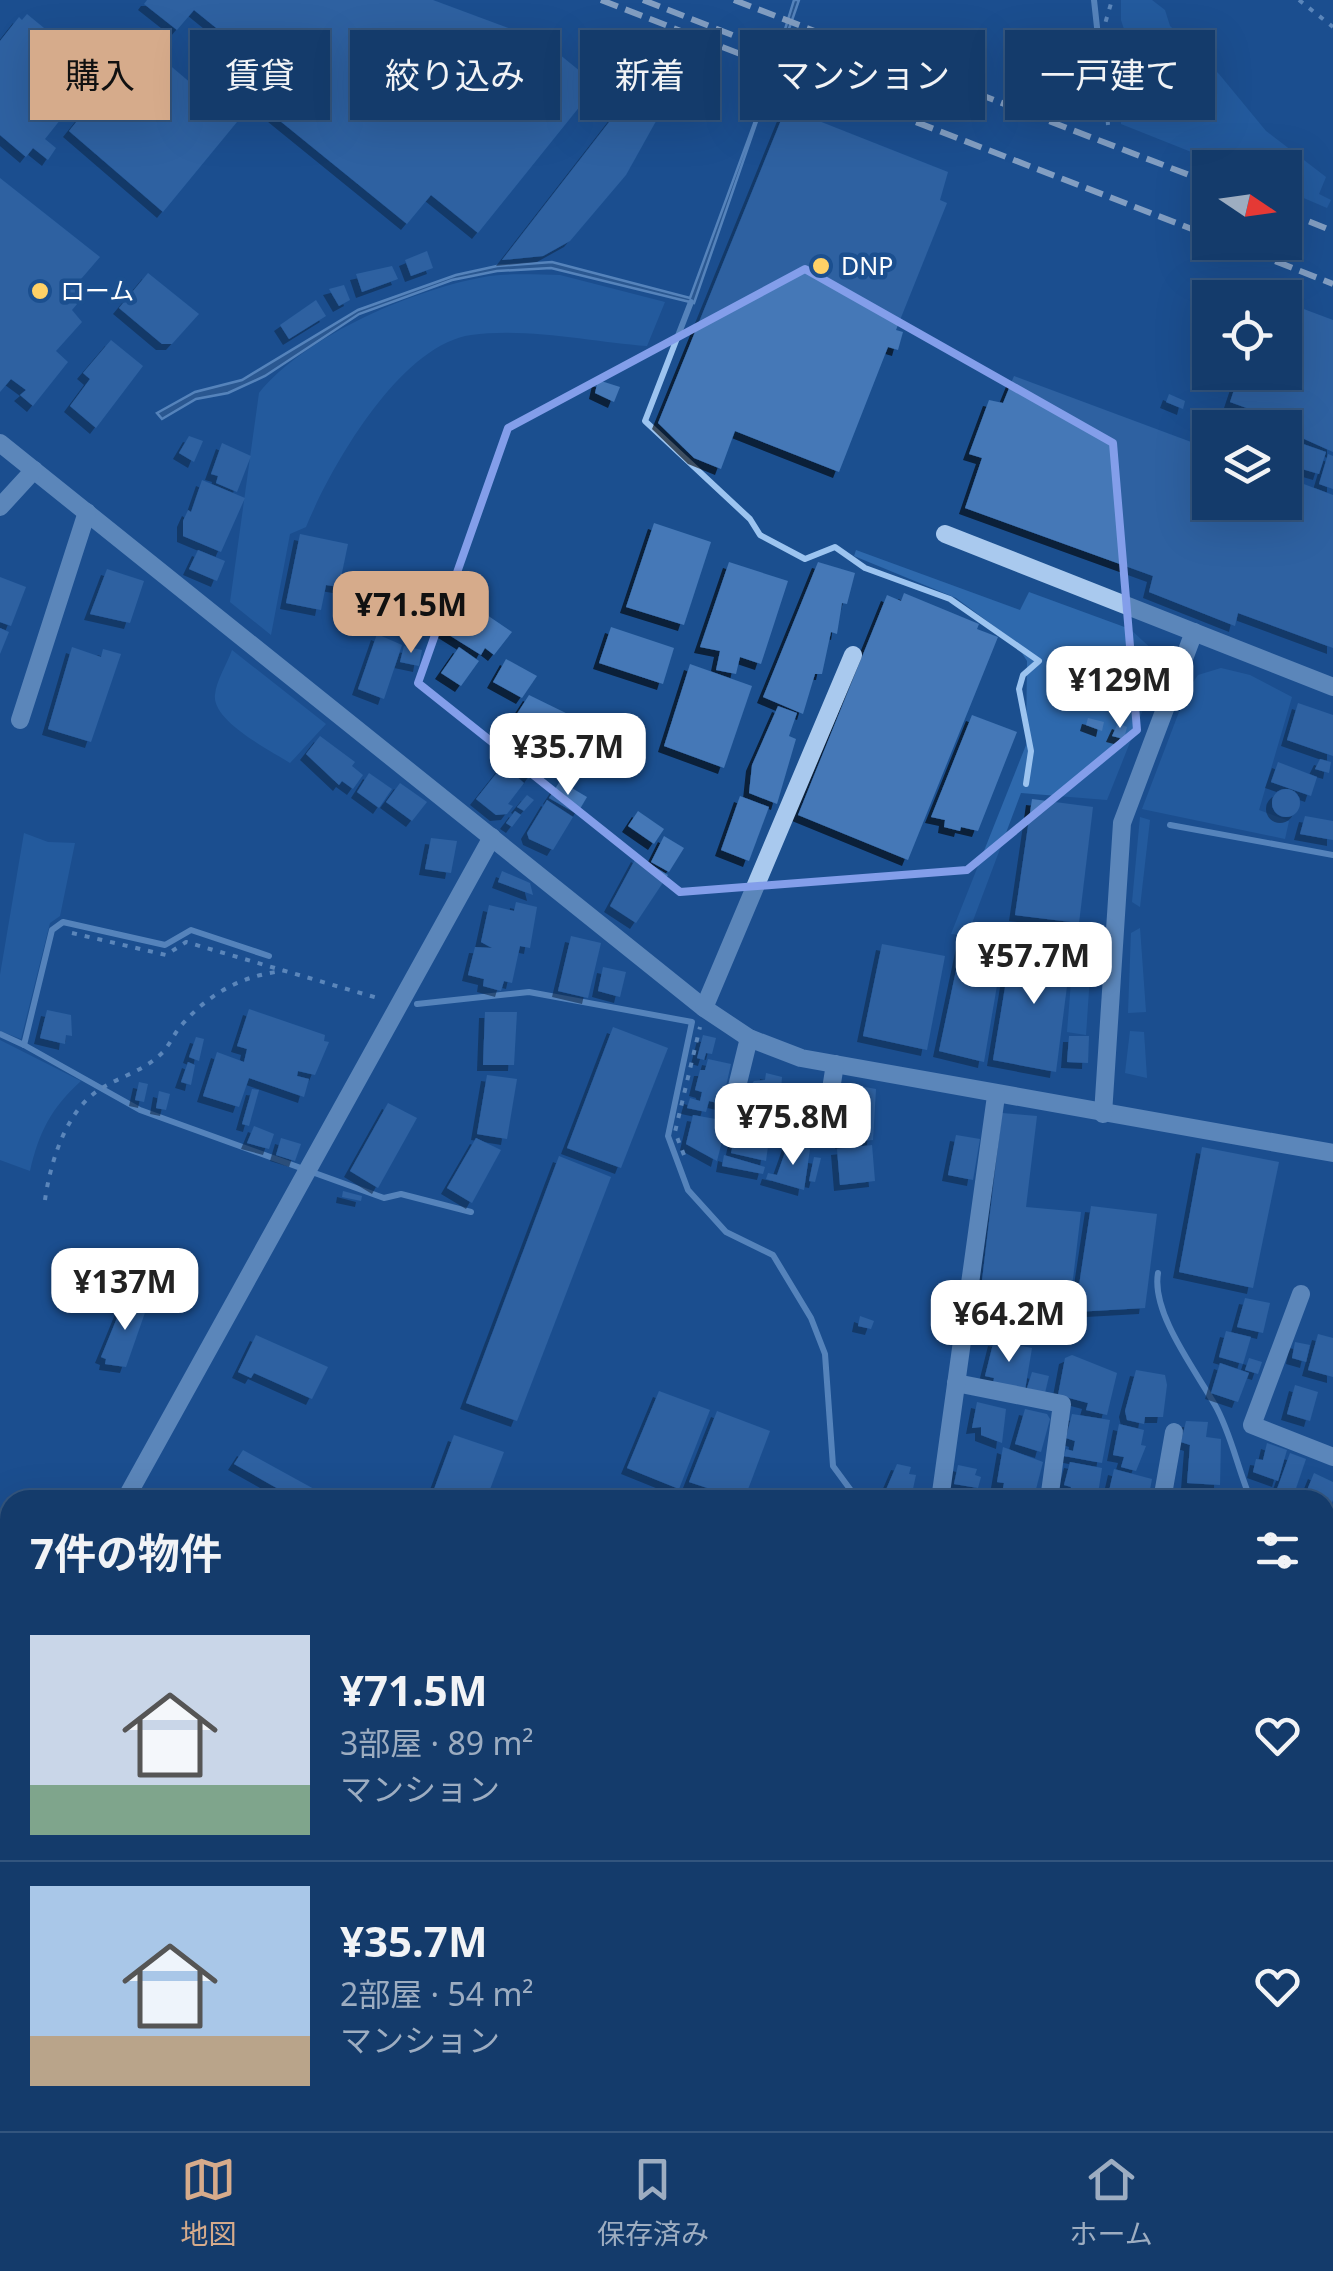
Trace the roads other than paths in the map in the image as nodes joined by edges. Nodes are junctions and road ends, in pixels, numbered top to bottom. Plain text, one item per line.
1 (0, 443) edge
2 (34, 470) junction
3 (0, 507) edge
4 (87, 512) junction
5 (945, 534) dead end
6 (1194, 632) junction
7 (853, 655) dead end
8 (1333, 688) edge
9 (20, 720) dead end
10 (492, 838) junction
11 (704, 1008) junction
12 (749, 1038) junction
13 (835, 1064) junction
14 (996, 1096) junction
15 (732, 1108) dead end
16 (1103, 1114) junction
17 (824, 1134) dead end
18 (1333, 1153) edge
19 (1302, 1294) dead end
20 (956, 1383) junction
21 (1174, 1432) dead end
22 (1333, 1457) edge
23 (130, 1490) edge
24 (941, 1490) edge
25 (1049, 1490) edge
26 (1164, 1490) edge

1 - 2 street
2 - 3 street
2 - 4 street
4 - 9 street
4 - 10 street
5 - 6 street
6 - 8 street
6 - 16 street
7 - 11 street
10 - 11 street
10 - 23 street
11 - 12 street
12 - 13 street
12 - 15 street
13 - 14 street
13 - 17 street
14 - 16 street
14 - 20 street
16 - 18 street
19 - 22 street
20 - 24 street
20 - 25 street
21 - 26 street

